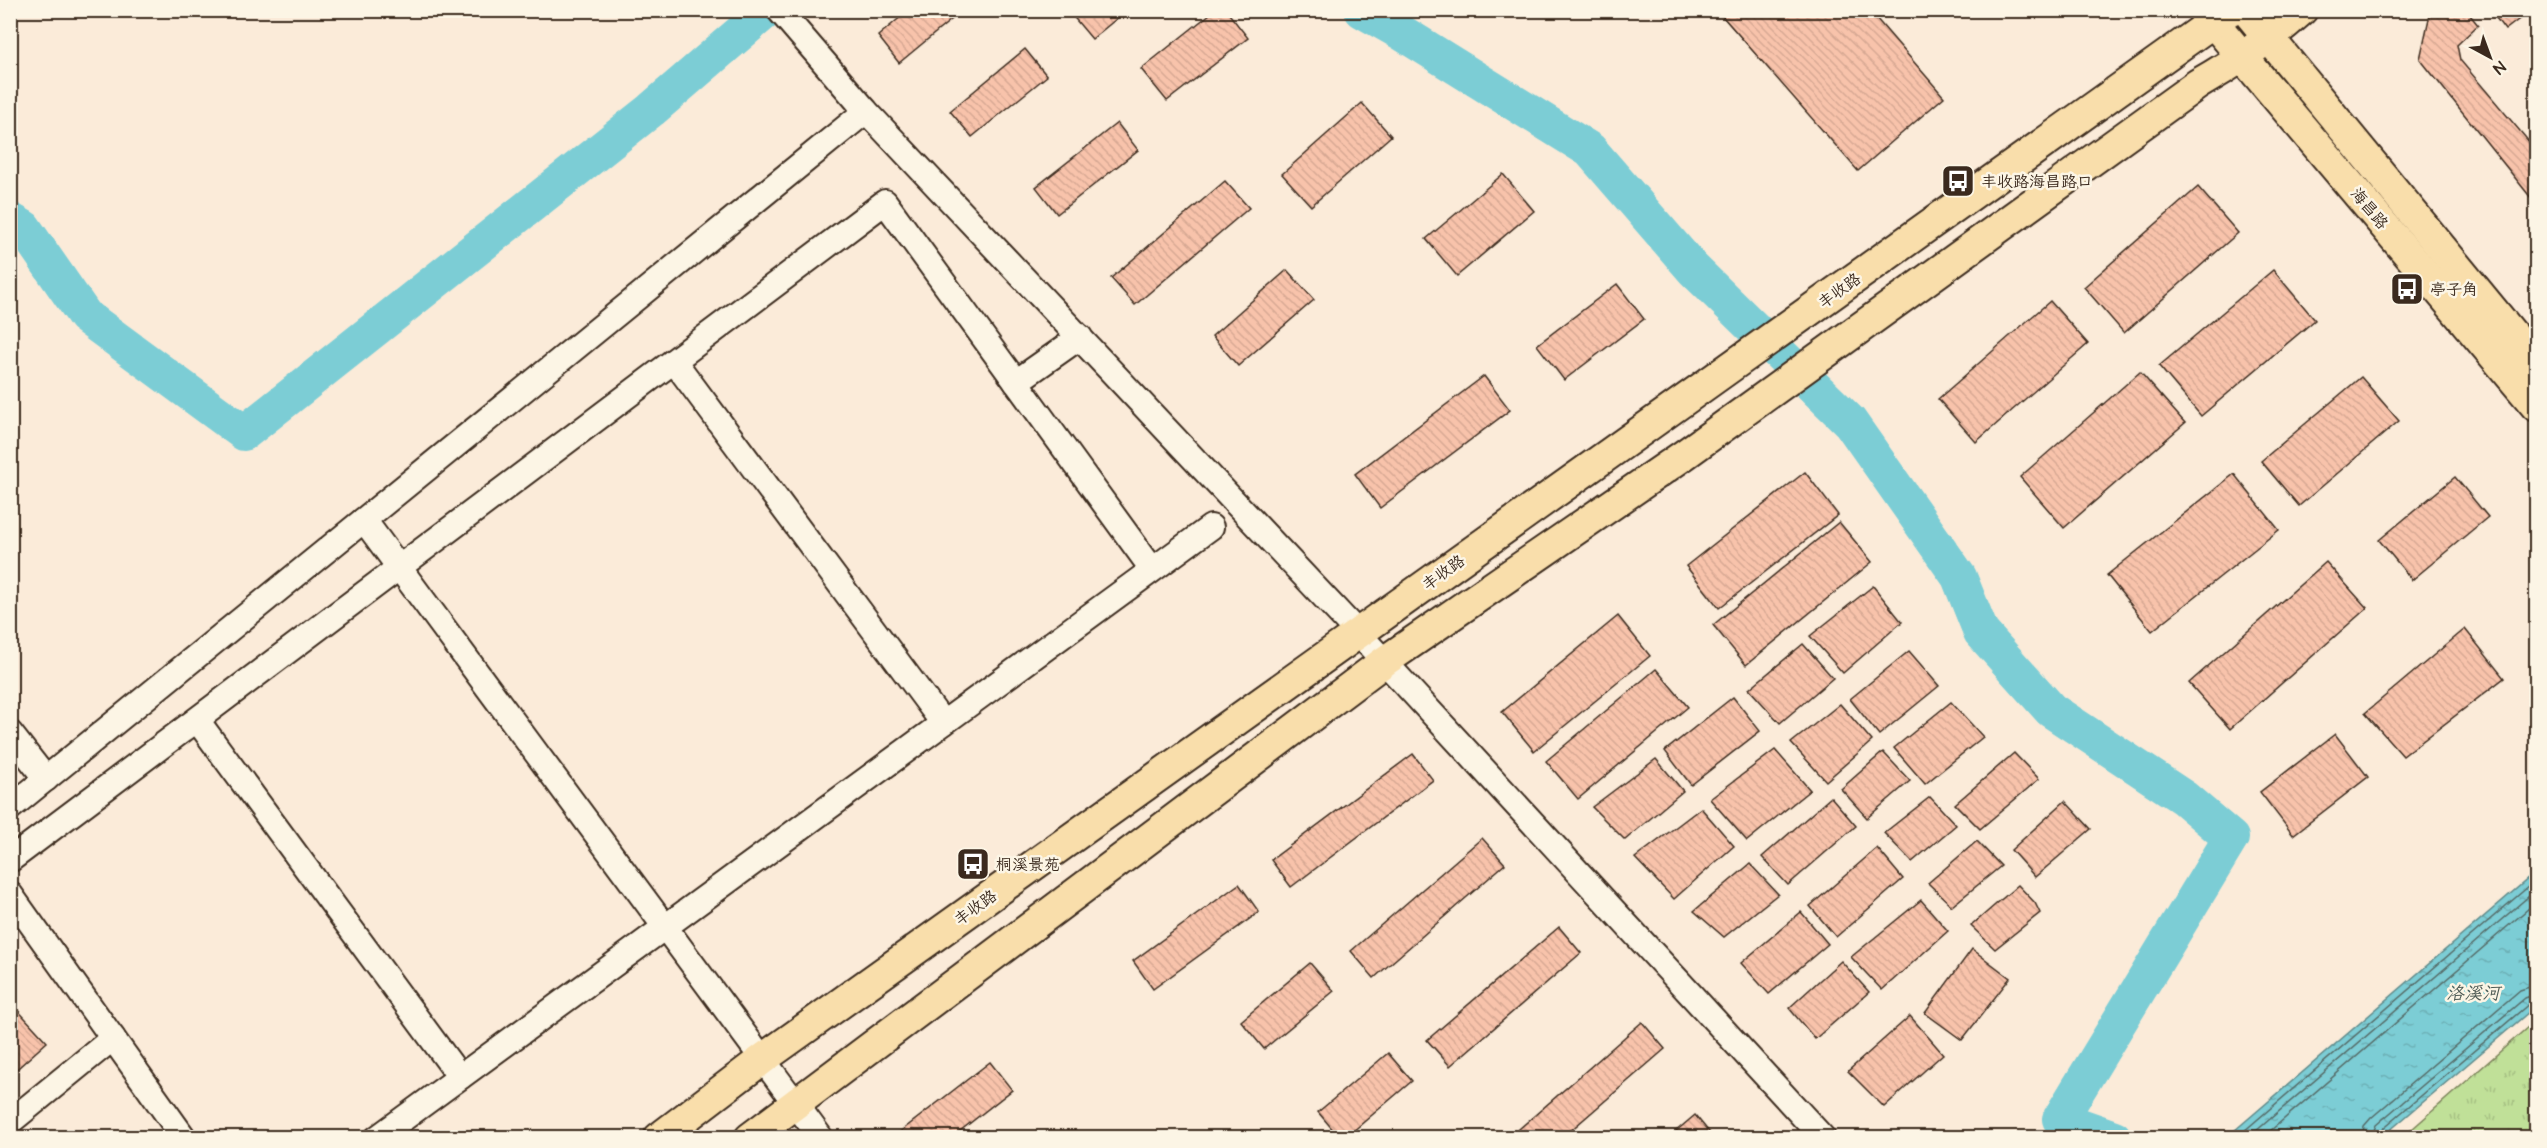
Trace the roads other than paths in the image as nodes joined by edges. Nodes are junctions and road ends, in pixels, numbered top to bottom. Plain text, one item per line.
1 (779, 10) edge
2 (2246, 10) edge
3 (2302, 10) edge
4 (2215, 15) edge
5 (2270, 39) junction
6 (2243, 58) junction
7 (866, 111) junction
8 (1080, 337) junction
9 (674, 361) junction
10 (2536, 363) edge
11 (1016, 382) junction
12 (2536, 406) edge
13 (364, 520) junction
14 (1211, 527) dead end
15 (399, 568) junction
16 (1152, 570) junction
17 (1359, 633) junction
18 (1385, 661) junction
19 (197, 720) junction
20 (943, 723) junction
21 (10, 733) edge
22 (46, 779) junction
23 (10, 808) edge
24 (10, 860) edge
25 (10, 894) edge
26 (666, 926) junction
27 (113, 1038) junction
28 (764, 1058) junction
29 (460, 1077) junction
30 (796, 1104) junction
31 (10, 1122) edge
32 (184, 1137) edge
33 (377, 1137) edge
34 (659, 1137) edge
35 (750, 1137) edge
36 (821, 1137) edge
37 (1823, 1137) edge

1 - 7 street
2 - 5 main road, 海昌路
3 - 5 main road
4 - 6 main road, 海昌路
4 - 17 main road, 丰收路
5 - 6 main road
5 - 10 main road, 海昌路
6 - 12 main road, 海昌路
6 - 18 main road
7 - 8 street
7 - 13 street
8 - 11 street
8 - 17 street
9 - 11 street
9 - 15 street
9 - 20 street
11 - 16 street
13 - 15 street
13 - 22 street
14 - 16 street
15 - 19 street
15 - 26 street
16 - 20 street
17 - 18 street
17 - 28 main road, 丰收路
18 - 30 main road
18 - 37 street
19 - 24 street
19 - 29 street
20 - 26 street
21 - 22 street
22 - 23 street
25 - 27 street
26 - 28 street
26 - 29 street
27 - 31 street
27 - 32 street
28 - 30 street
28 - 34 main road, 丰收路
29 - 33 street
30 - 35 main road
30 - 36 street

